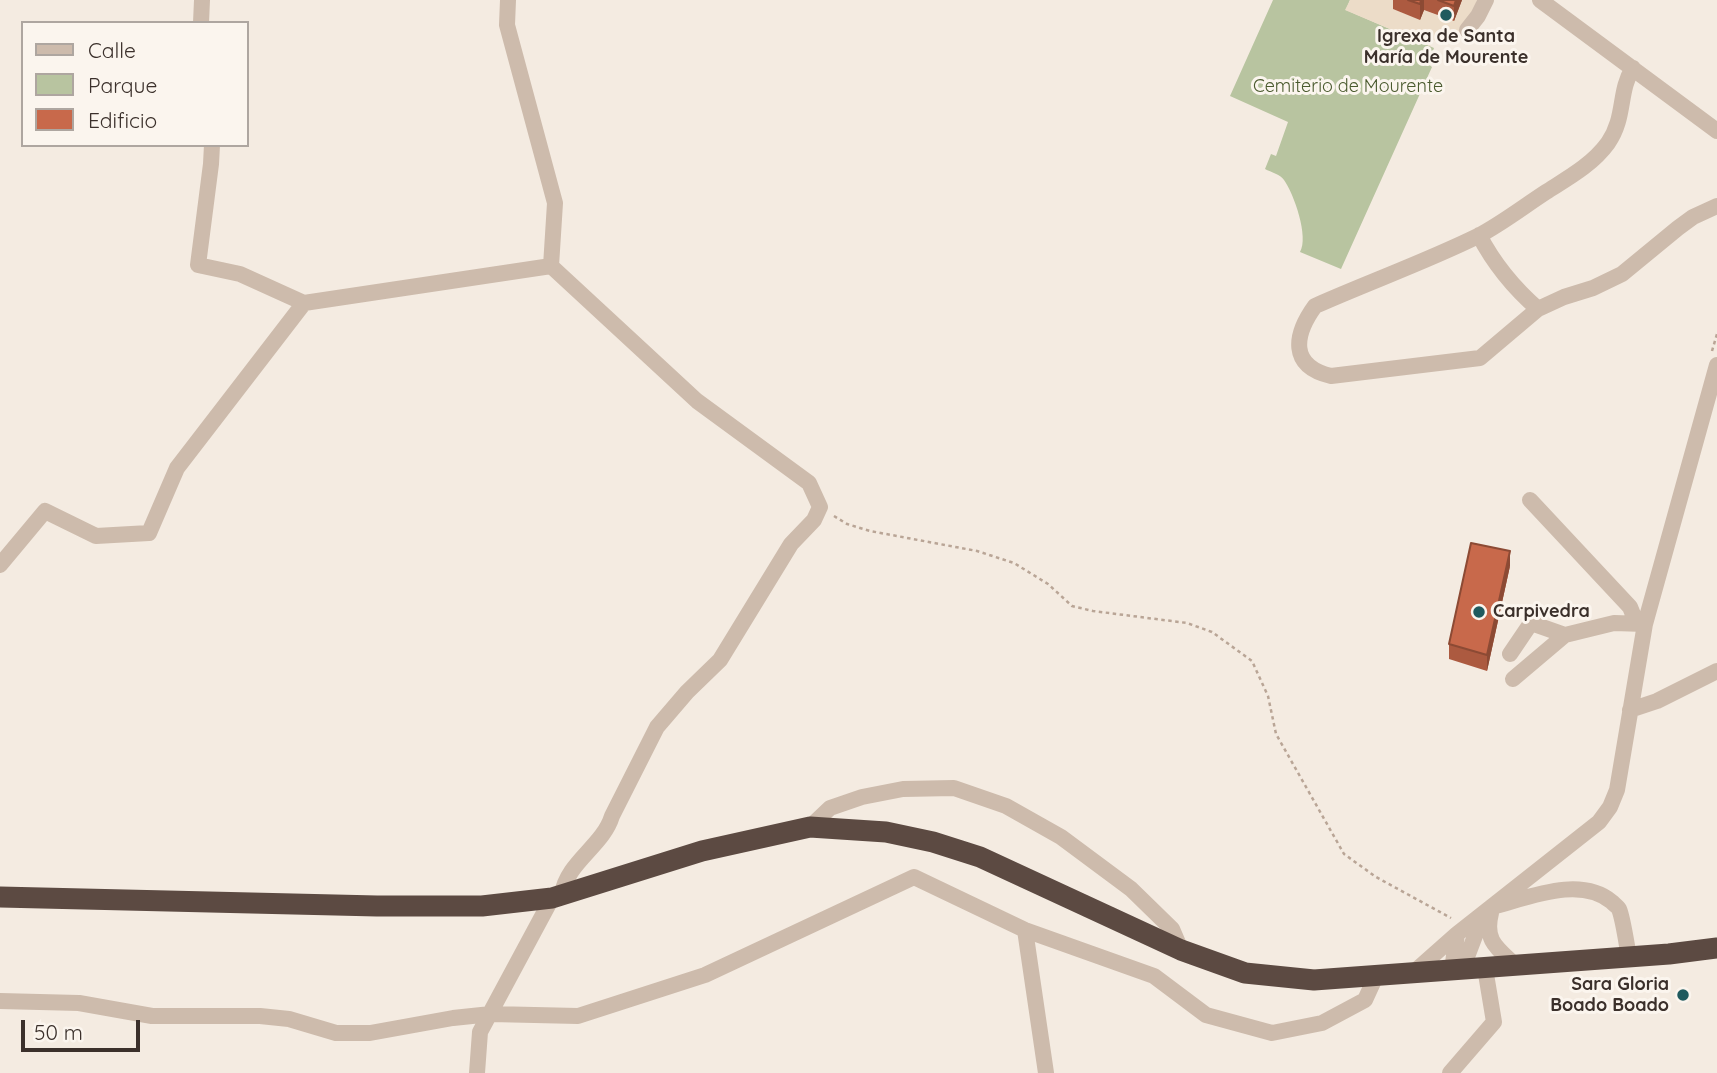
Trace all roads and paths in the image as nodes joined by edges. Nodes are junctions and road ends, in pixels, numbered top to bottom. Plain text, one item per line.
1 (202, 0) edge
2 (508, 0) edge
3 (1486, 0) edge
4 (1540, 0) edge
5 (201, 21) edge
6 (1466, 30) dead end
7 (1633, 68) junction
8 (1717, 131) edge
9 (212, 147) edge
10 (1716, 208) edge
11 (1479, 235) junction
12 (551, 265) junction
13 (304, 303) junction
14 (1538, 309) junction
15 (1717, 365) edge
16 (1530, 500) dead end
17 (820, 507) junction
18 (0, 565) edge
19 (1641, 623) junction
20 (1565, 635) junction
21 (1510, 654) dead end
22 (1717, 671) edge
23 (1513, 679) dead end
24 (1630, 710) junction
25 (810, 827) junction
26 (557, 896) junction
27 (0, 897) edge
28 (1492, 907) junction
29 (1026, 930) junction
30 (1461, 930) junction
31 (1717, 948) edge
32 (1181, 950) junction
33 (1629, 957) junction
34 (1516, 966) junction
35 (1485, 968) junction
36 (1457, 970) junction
37 (1413, 973) junction
38 (1376, 976) junction
39 (0, 1001) edge
40 (491, 1014) junction
41 (477, 1073) edge
42 (1046, 1073) edge
43 (1450, 1073) edge

1 - 5 street
2 - 12 street
3 - 6 street
4 - 7 street
7 - 8 street
7 - 11 street
9 - 13 street
10 - 14 street
11 - 14 street
11 - 14 street
12 - 13 street
12 - 17 street
13 - 18 street
15 - 19 street
16 - 19 street
17 - 26 street
17 - 30 path
19 - 20 street
19 - 24 street
20 - 21 street
20 - 23 street
22 - 24 street
24 - 28 street
25 - 26 highway
25 - 32 highway
25 - 32 street
26 - 27 highway
26 - 40 street
28 - 30 street
28 - 33 street
28 - 34 street
28 - 36 street
29 - 38 street
29 - 40 street
29 - 42 street
30 - 36 street
30 - 37 street
31 - 33 highway
32 - 38 highway
33 - 34 highway
34 - 35 highway
35 - 36 highway
35 - 43 street
36 - 37 highway
37 - 38 highway
39 - 40 street
40 - 41 street

